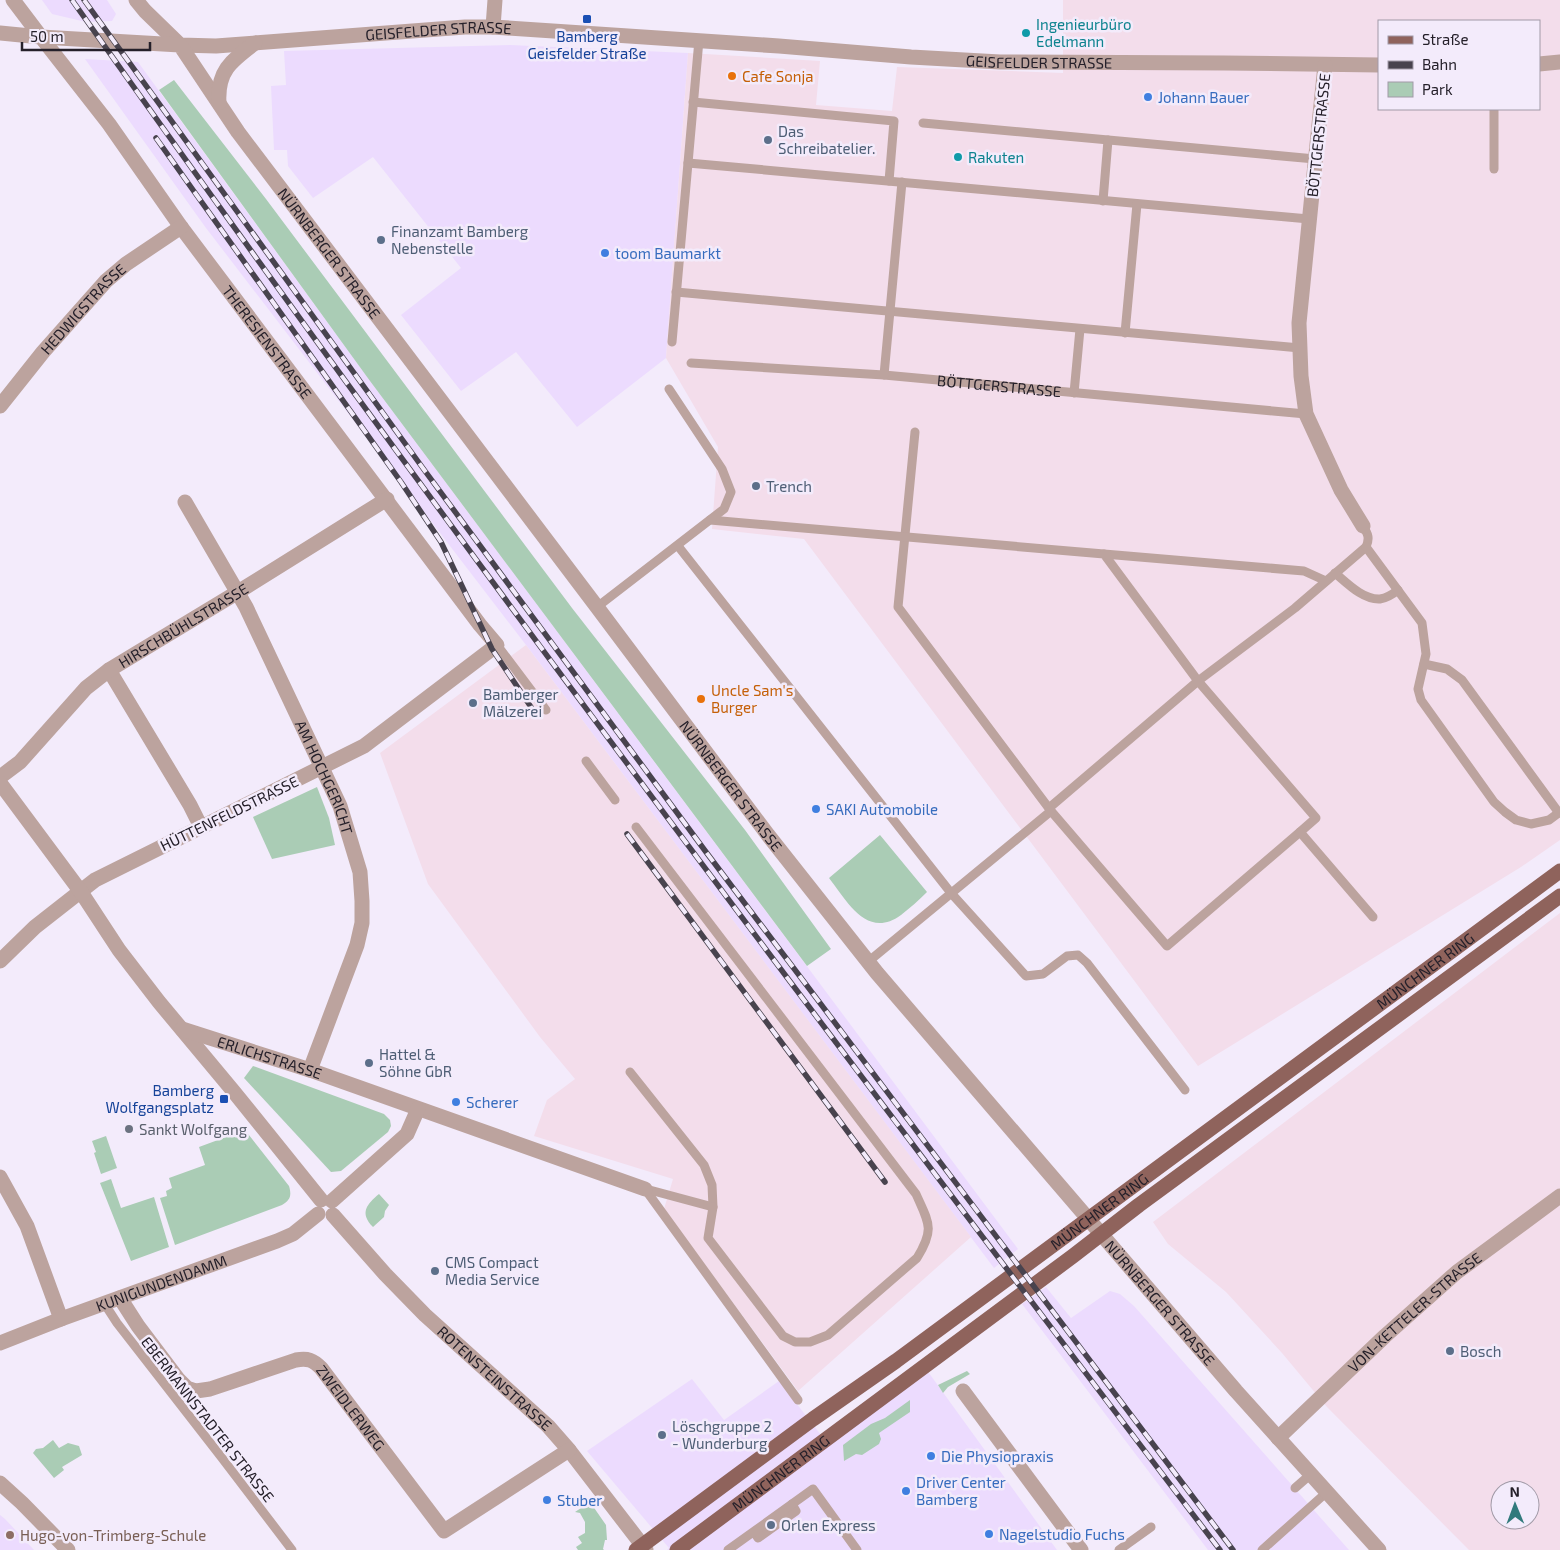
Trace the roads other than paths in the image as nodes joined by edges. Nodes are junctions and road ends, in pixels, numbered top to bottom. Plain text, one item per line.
1 (13, 0) edge
2 (136, 0) edge
3 (495, 0) edge
4 (492, 27) junction
5 (0, 34) edge
6 (41, 37) junction
7 (699, 40) junction
8 (255, 43) junction
9 (180, 45) junction
10 (1560, 62) edge
11 (1325, 64) junction
12 (1540, 64) edge
13 (1378, 65) edge
14 (693, 102) junction
15 (219, 103) junction
16 (1494, 110) edge
17 (923, 123) dead end
18 (1108, 140) junction
19 (1315, 159) junction
20 (688, 163) junction
21 (1494, 168) dead end
22 (889, 181) junction
23 (902, 182) junction
24 (1103, 200) junction
25 (1137, 204) junction
26 (1309, 219) junction
27 (180, 227) junction
28 (676, 292) junction
29 (890, 312) junction
30 (1080, 328) junction
31 (1125, 332) junction
32 (672, 342) dead end
33 (1300, 348) junction
34 (691, 363) dead end
35 (884, 376) junction
36 (669, 389) dead end
37 (1074, 393) junction
38 (0, 406) edge
39 (1306, 414) junction
40 (915, 432) dead end
41 (387, 499) junction
42 (185, 502) dead end
43 (710, 520) junction
44 (1363, 526) joint
45 (905, 538) junction
46 (678, 546) junction
47 (1366, 547) junction
48 (1104, 554) junction
49 (1335, 573) junction
50 (1326, 581) junction
51 (1398, 590) junction
52 (238, 592) junction
53 (598, 607) junction
54 (497, 645) junction
55 (1424, 664) junction
56 (109, 670) junction
57 (1198, 681) junction
58 (546, 710) dead end
59 (586, 762) dead end
60 (322, 768) junction
61 (0, 777) edge
62 (0, 783) edge
63 (615, 800) dead end
64 (1050, 810) junction
65 (1559, 813) edge
66 (201, 827) junction
67 (636, 827) dead end
68 (1300, 832) junction
69 (1560, 871) edge
70 (81, 892) junction
71 (951, 893) junction
72 (1560, 896) edge
73 (1374, 917) dead end
74 (0, 961) edge
75 (868, 961) junction
76 (182, 1029) junction
77 (310, 1070) junction
78 (630, 1072) dead end
79 (1185, 1090) dead end
80 (418, 1109) junction
81 (0, 1177) edge
82 (645, 1189) junction
83 (1560, 1196) edge
84 (713, 1207) junction
85 (326, 1208) junction
86 (120, 1298) junction
87 (104, 1304) junction
88 (61, 1319) junction
89 (0, 1343) edge
90 (963, 1391) dead end
91 (798, 1400) dead end
92 (1278, 1438) junction
93 (569, 1450) junction
94 (1311, 1474) junction
95 (0, 1483) edge
96 (1295, 1488) dead end
97 (1326, 1492) junction
98 (1151, 1527) dead end
99 (641, 1548) edge
100 (68, 1550) edge
101 (292, 1550) edge
102 (677, 1550) edge
103 (728, 1550) edge
104 (857, 1550) edge
105 (1081, 1550) edge
106 (1119, 1550) edge
107 (1262, 1550) edge
108 (1379, 1550) edge

1 - 6 street
2 - 9 street, NÜRNBERGER STRASSE
3 - 4 street
4 - 7 street, GEISFELDER STRASSE
4 - 8 street, GEISFELDER STRASSE
5 - 6 street
6 - 9 street
6 - 27 street, THERESIENSTRASSE
7 - 11 street, GEISFELDER STRASSE
7 - 14 lane
8 - 9 street, GEISFELDER STRASSE
8 - 15 street
9 - 15 street, NÜRNBERGER STRASSE
10 - 12 street
11 - 13 street, GEISFELDER STRASSE
11 - 19 street, BÖTTGERSTRASSE
14 - 20 lane
14 - 22 lane
15 - 53 street, NÜRNBERGER STRASSE
16 - 21 lane
17 - 18 lane
18 - 19 lane
18 - 24 lane
19 - 26 street, BÖTTGERSTRASSE
20 - 22 lane
20 - 28 lane
22 - 23 lane
23 - 24 lane
23 - 29 lane
24 - 25 lane
25 - 26 lane
25 - 31 lane
26 - 33 street, BÖTTGERSTRASSE
27 - 38 street, HEDWIGSTRASSE
27 - 41 street, THERESIENSTRASSE
28 - 29 lane
28 - 32 lane
29 - 30 lane
29 - 35 lane
30 - 31 lane
30 - 37 lane
31 - 33 lane
33 - 39 street, BÖTTGERSTRASSE
34 - 35 lane, BÖTTGERSTRASSE
35 - 37 lane, BÖTTGERSTRASSE
36 - 43 lane
37 - 39 lane, BÖTTGERSTRASSE
39 - 44 street, BÖTTGERSTRASSE
40 - 45 lane
41 - 52 street, HIRSCHBÜHLSTRASSE
41 - 54 street, THERESIENSTRASSE
42 - 52 street, AM HOCHGERICHT
43 - 45 lane
43 - 46 lane
44 - 47 lane
45 - 48 lane
45 - 64 lane
46 - 53 lane
46 - 71 lane
47 - 49 lane
47 - 51 lane
48 - 50 lane
48 - 57 lane
49 - 50 lane
49 - 51 lane
50 - 57 lane
51 - 55 lane
52 - 56 street, HIRSCHBÜHLSTRASSE
52 - 60 street, AM HOCHGERICHT
53 - 75 street, NÜRNBERGER STRASSE
54 - 58 lane
54 - 60 street, HÜTTENFELDSTRASSE
55 - 65 lane
55 - 65 lane
56 - 61 street, HIRSCHBÜHLSTRASSE
56 - 66 street
57 - 64 lane
57 - 68 lane
59 - 63 lane
60 - 66 street, HÜTTENFELDSTRASSE
60 - 77 street, AM HOCHGERICHT
62 - 70 street
64 - 68 lane
64 - 71 lane
66 - 70 street, HÜTTENFELDSTRASSE
67 - 84 lane
68 - 73 lane
69 - 99 main road, MÜNCHNER RING
70 - 74 street, HÜTTENFELDSTRASSE
70 - 76 street
71 - 75 lane
71 - 79 lane
72 - 102 main road, MÜNCHNER RING
75 - 92 street, NÜRNBERGER STRASSE
76 - 77 street, ERLICHSTRASSE
76 - 85 street, ROTENSTEINSTRASSE
77 - 80 street, ERLICHSTRASSE
78 - 84 lane
80 - 82 street, ERLICHSTRASSE
80 - 85 street, KUNIGUNDENDAMM
81 - 88 street
82 - 84 lane
82 - 91 lane
83 - 92 street, VON-KETTELER-STRASSE
85 - 86 street, KUNIGUNDENDAMM
85 - 93 street, ROTENSTEINSTRASSE
86 - 87 street, KUNIGUNDENDAMM
86 - 93 street, ZWEIDLERWEG
87 - 88 street, KUNIGUNDENDAMM
87 - 101 lane, EBERMANNSTADTER STRASSE
88 - 89 street, KUNIGUNDENDAMM
90 - 105 street
92 - 94 street, NÜRNBERGER STRASSE
93 - 99 street, ROTENSTEINSTRASSE
94 - 96 lane
94 - 97 street, NÜRNBERGER STRASSE
95 - 100 street
97 - 107 lane
97 - 108 street, NÜRNBERGER STRASSE
98 - 106 lane
103 - 104 lane

